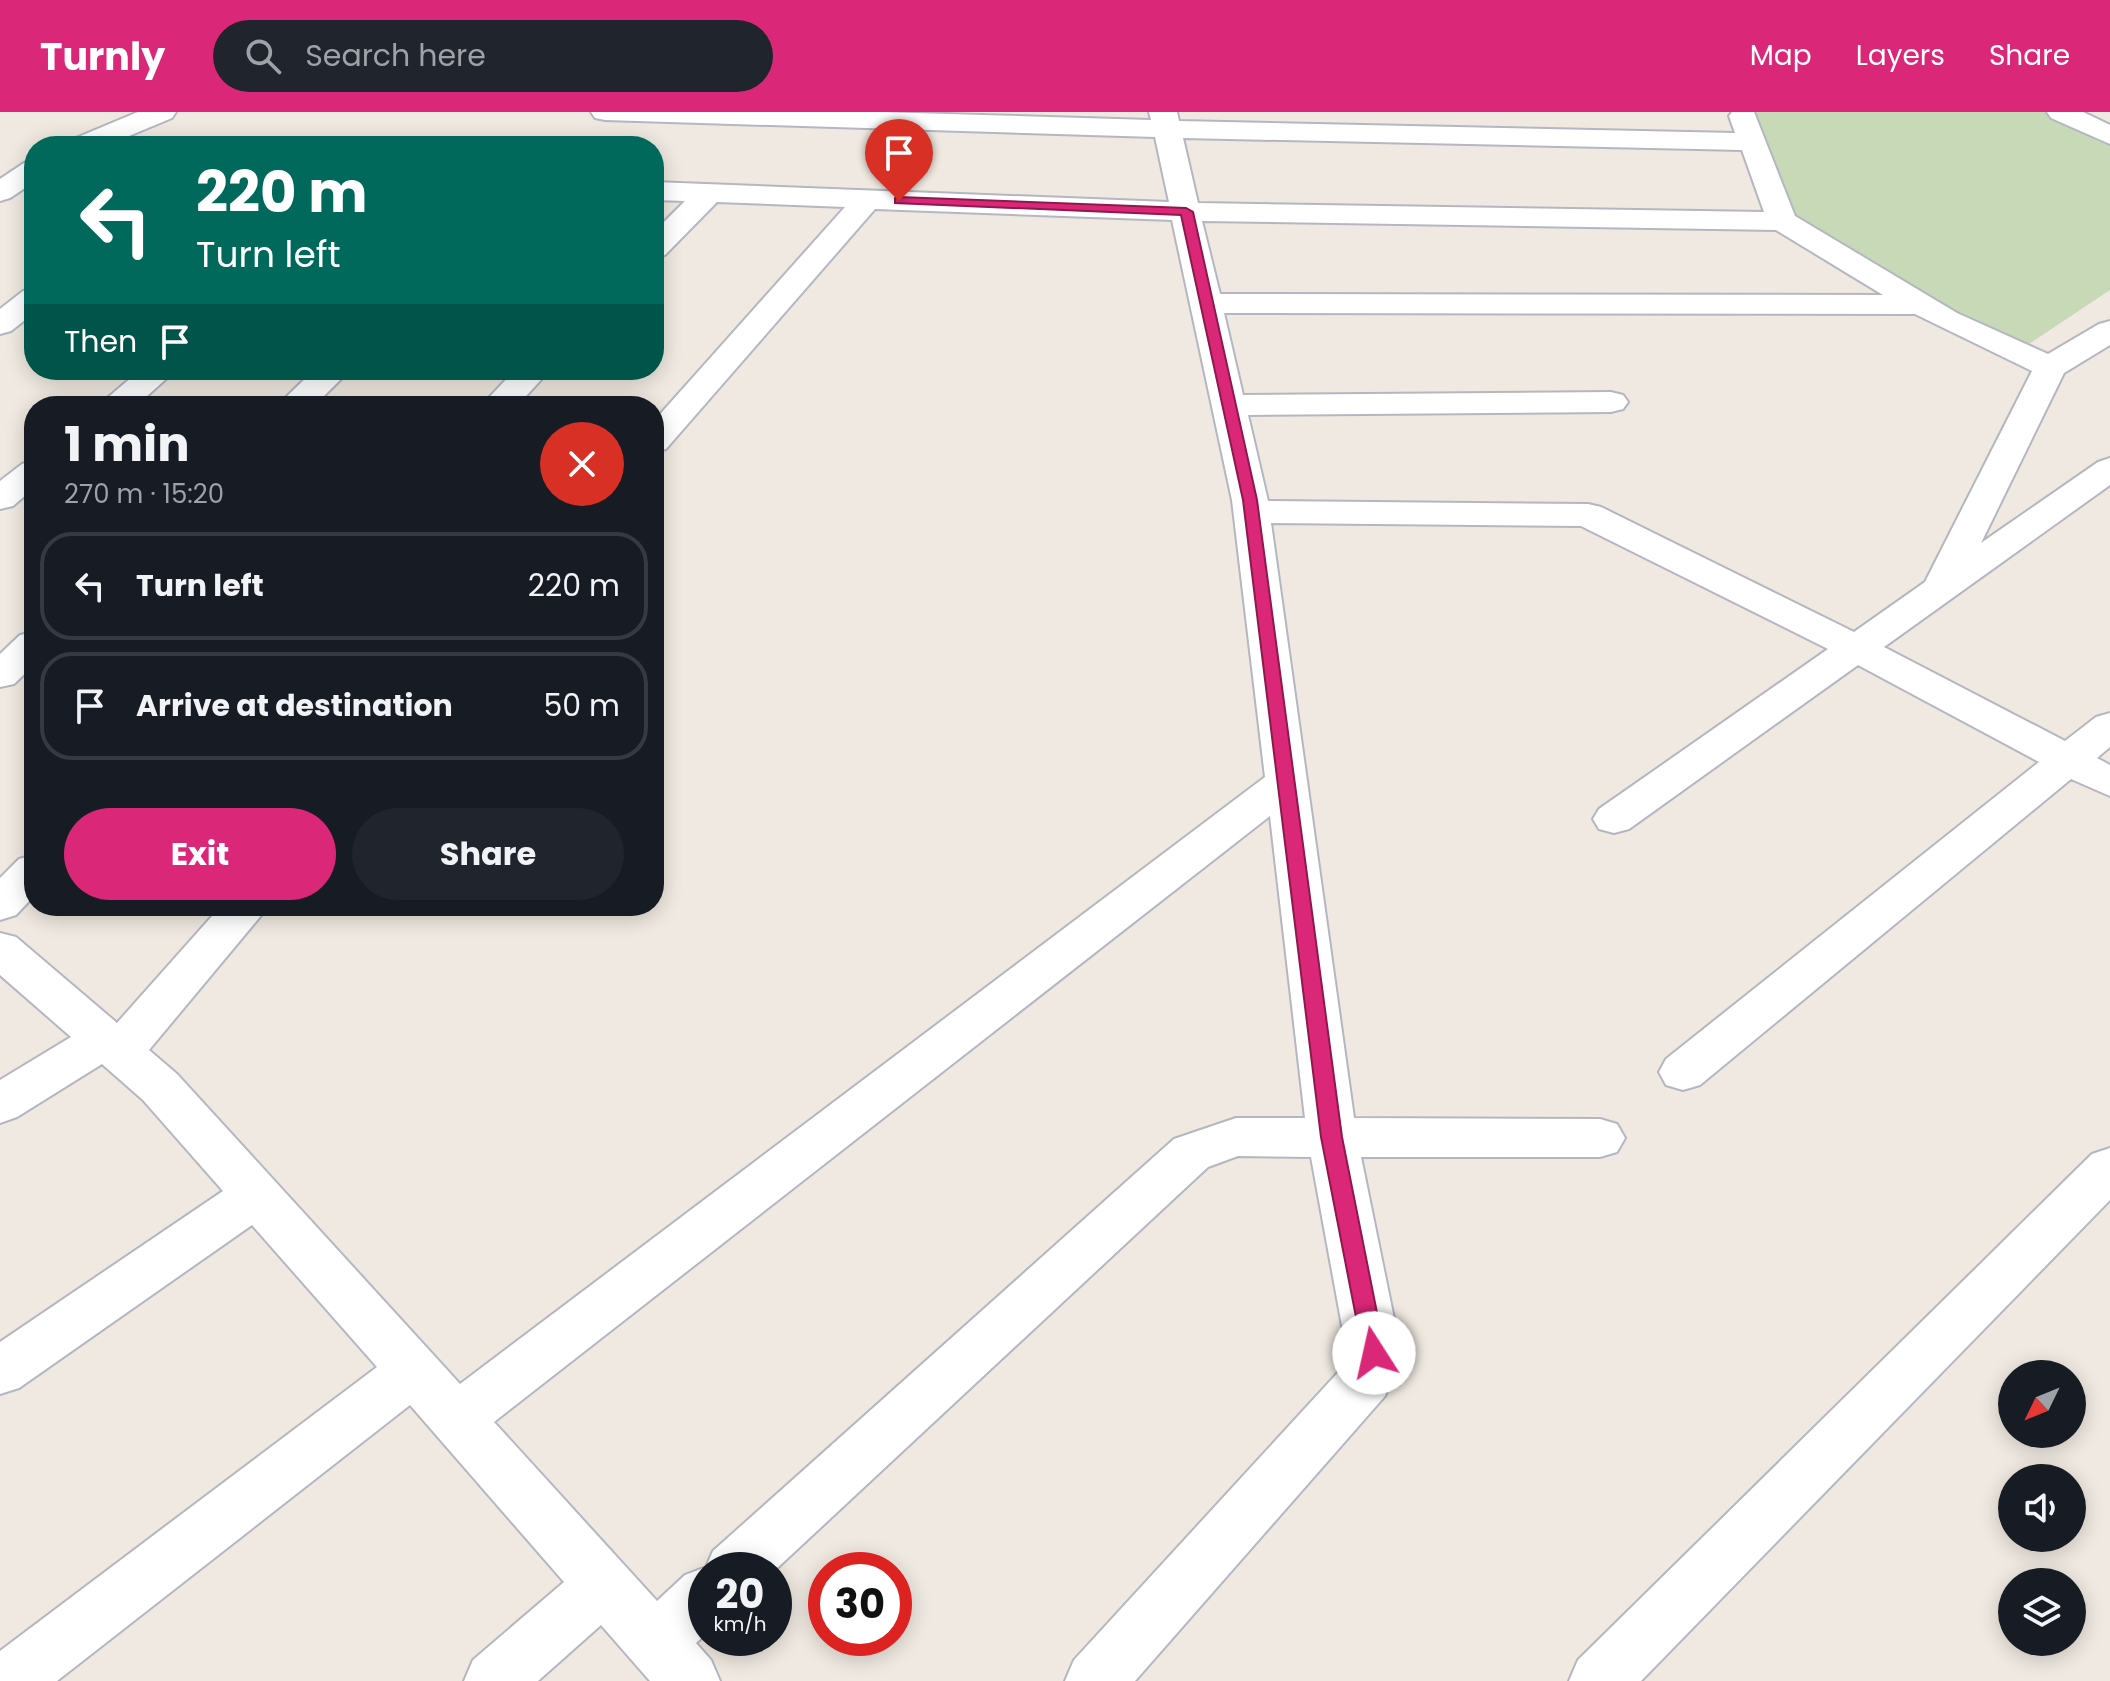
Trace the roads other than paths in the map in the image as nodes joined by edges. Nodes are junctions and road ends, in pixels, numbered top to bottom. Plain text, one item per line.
1 (162, 112) edge
2 (605, 112) edge
3 (1742, 112) edge
4 (2061, 112) edge
5 (1165, 121) edge
6 (105, 136) edge
7 (2110, 136) edge
8 (1752, 142) junction
9 (24, 176) edge
10 (664, 191) edge
11 (0, 192) edge
12 (710, 193) junction
13 (867, 200) junction
14 (1186, 212) junction
15 (1782, 221) junction
16 (664, 239) edge
17 (1205, 303) junction
18 (1923, 305) junction
19 (24, 306) edge
20 (0, 324) edge
21 (2110, 331) edge
22 (2050, 367) junction
23 (148, 380) edge
24 (323, 380) edge
25 (524, 380) edge
26 (128, 396) edge
27 (305, 396) edge
28 (508, 396) edge
29 (1611, 402) dead end
30 (1229, 405) junction
31 (664, 431) edge
32 (2110, 469) edge
33 (24, 479) edge
34 (0, 498) edge
35 (1250, 500) junction
36 (1940, 589) junction
37 (1856, 648) junction
38 (24, 653) edge
39 (0, 675) edge
40 (2110, 726) edge
41 (2069, 760) junction
42 (1286, 782) junction
43 (2110, 782) edge
44 (1614, 819) dead end
45 (24, 880) edge
46 (0, 904) edge
47 (237, 916) edge
48 (0, 949) edge
49 (112, 1046) junction
50 (1683, 1072) dead end
51 (0, 1104) edge
52 (1332, 1137) junction
53 (1600, 1138) dead end
54 (2110, 1168) edge
55 (256, 1195) junction
56 (0, 1371) edge
57 (413, 1371) junction
58 (456, 1419) junction
59 (754, 1552) edge
60 (604, 1584) junction
61 (688, 1631) edge
62 (673, 1661) edge
63 (9, 1681) edge
64 (494, 1681) edge
65 (1095, 1681) edge
66 (1599, 1681) edge

1 - 6 street
2 - 5 street
3 - 8 street
4 - 7 street
5 - 8 street
5 - 14 street
8 - 15 street
9 - 11 street
10 - 12 street
12 - 13 street
12 - 16 street
13 - 14 street
13 - 31 street
14 - 15 street
14 - 17 street
15 - 18 street
17 - 18 street
17 - 30 street
18 - 22 street
19 - 20 street
21 - 22 street
22 - 36 street
23 - 26 street
24 - 27 street
25 - 28 street
29 - 30 street
30 - 35 street
32 - 36 street
33 - 34 street
35 - 37 street
35 - 42 street
36 - 37 street
37 - 41 street
37 - 44 street
38 - 39 street
40 - 41 street
41 - 43 street
41 - 50 street
42 - 52 street
42 - 58 street
45 - 46 street
47 - 49 street
48 - 49 street
49 - 51 street
49 - 55 street
52 - 53 street
52 - 59 street
52 - 65 street
54 - 66 street
55 - 56 street
55 - 57 street
57 - 58 street
57 - 63 street
58 - 60 street
60 - 62 street
60 - 64 street
61 - 62 street

